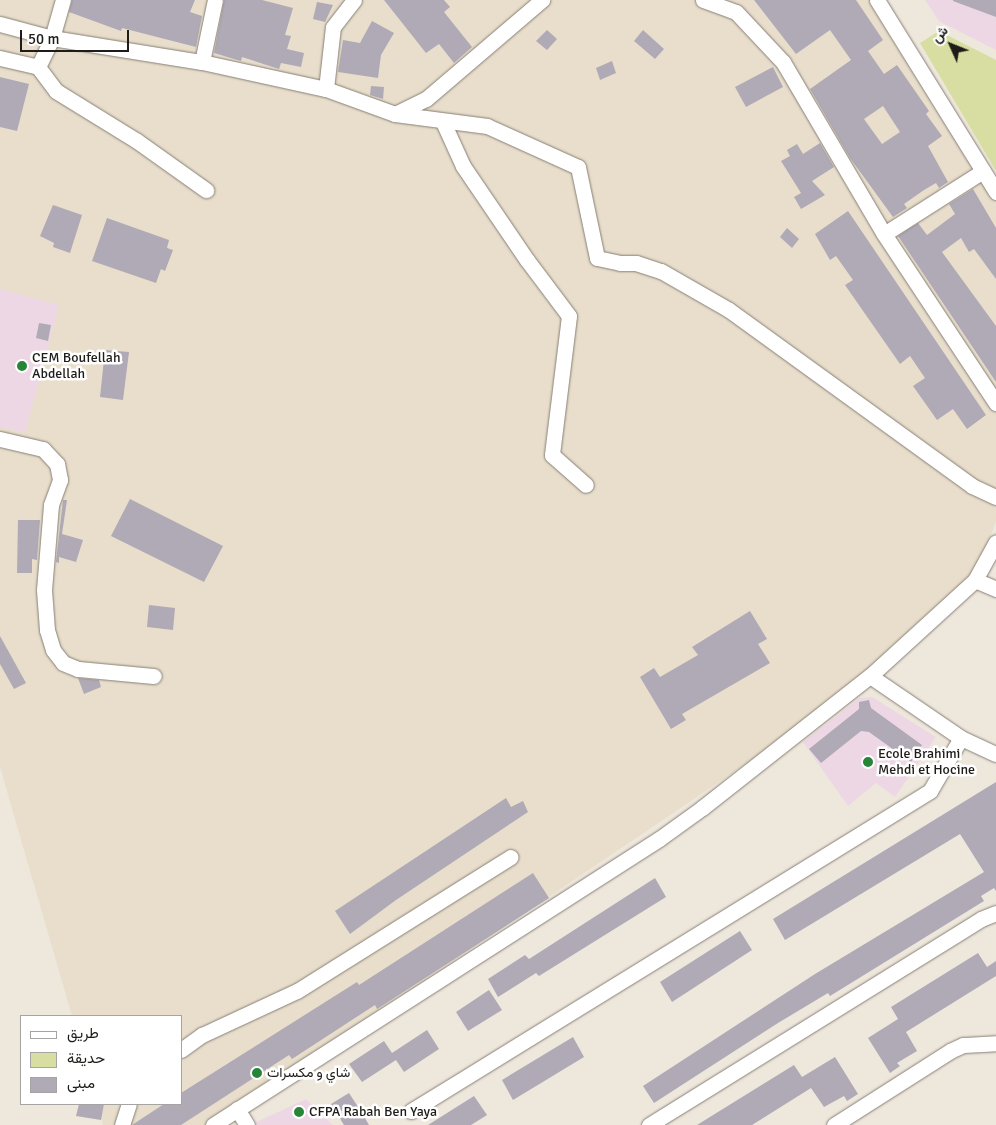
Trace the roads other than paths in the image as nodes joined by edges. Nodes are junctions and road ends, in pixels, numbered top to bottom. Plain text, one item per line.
1 (63, 0) edge
2 (215, 0) edge
3 (354, 0) edge
4 (542, 0) edge
5 (703, 0) edge
6 (876, 0) edge
7 (0, 24) edge
8 (52, 38) junction
9 (0, 58) edge
10 (202, 62) junction
11 (38, 67) junction
12 (326, 89) junction
13 (395, 114) junction
14 (443, 122) junction
15 (983, 171) junction
16 (206, 190) dead end
17 (996, 192) edge
18 (884, 234) junction
19 (996, 403) edge
20 (0, 439) edge
21 (586, 485) dead end
22 (996, 497) edge
23 (996, 542) edge
24 (975, 580) junction
25 (996, 589) edge
26 (154, 676) dead end
27 (870, 676) junction
28 (962, 738) junction
29 (996, 754) edge
30 (511, 857) dead end
31 (996, 913) edge
32 (996, 1043) edge
33 (182, 1049) edge
34 (129, 1105) edge
35 (237, 1109) junction
36 (411, 1111) dead end
37 (122, 1125) edge
38 (213, 1125) edge
39 (247, 1125) edge
40 (649, 1125) edge
41 (834, 1125) edge

1 - 8 street
2 - 10 street
3 - 12 street
4 - 13 street
5 - 18 street
6 - 15 street
7 - 8 street
8 - 10 street
8 - 11 street
9 - 11 street
10 - 12 street
11 - 16 street
12 - 13 street
13 - 14 street
14 - 21 street
14 - 22 street
15 - 17 street
15 - 18 street
18 - 19 street
20 - 26 street
23 - 24 street
24 - 25 street
24 - 27 street
27 - 28 street
27 - 35 street
28 - 29 street
28 - 36 street
30 - 33 street
31 - 40 street
32 - 41 street
34 - 37 street
35 - 38 street
35 - 39 street

